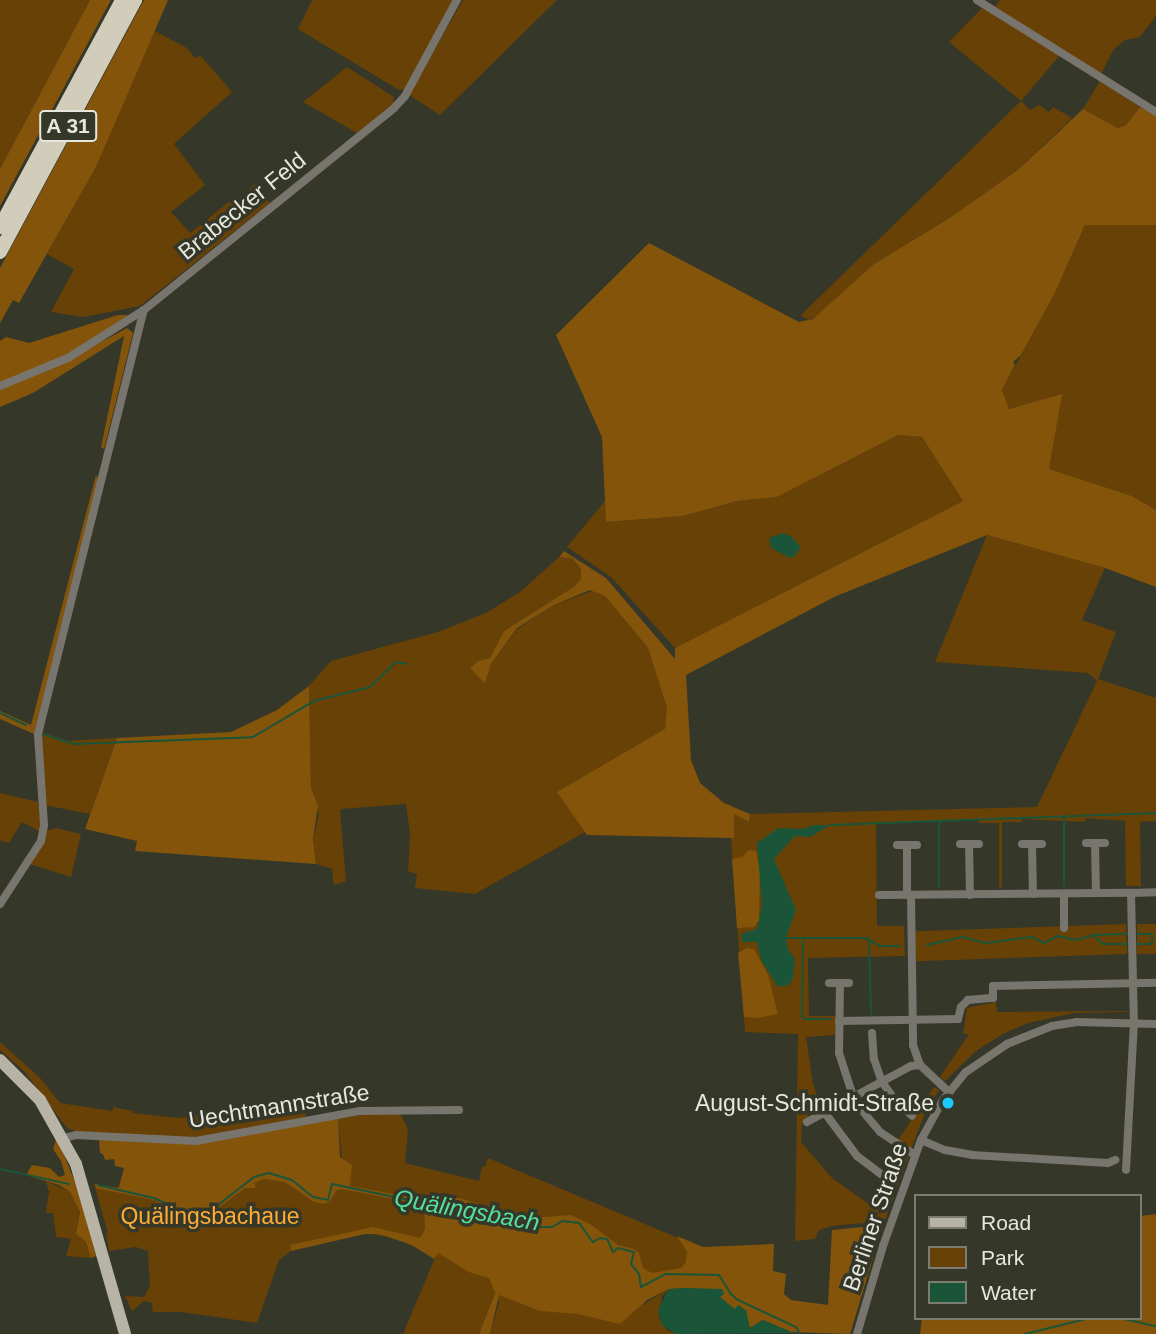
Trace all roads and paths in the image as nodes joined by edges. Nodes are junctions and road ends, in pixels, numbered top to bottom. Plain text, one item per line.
1 (122, 0) edge
2 (135, 0) edge
3 (457, 0) edge
4 (977, 0) edge
5 (1156, 112) edge
6 (0, 227) edge
7 (0, 252) edge
8 (144, 310) junction
9 (0, 386) edge
10 (1086, 843) dead end
11 (979, 844) dead end
12 (1022, 844) dead end
13 (1032, 844) junction
14 (1042, 844) dead end
15 (897, 845) dead end
16 (907, 845) junction
17 (917, 845) dead end
18 (1156, 892) edge
19 (1096, 893) junction
20 (1131, 893) junction
21 (1033, 894) junction
22 (1064, 894) junction
23 (879, 895) dead end
24 (909, 895) junction
25 (970, 895) junction
26 (0, 904) edge
27 (1064, 928) dead end
28 (829, 983) dead end
29 (1134, 984) junction
30 (1156, 984) edge
31 (912, 1020) junction
32 (839, 1021) junction
33 (1134, 1023) junction
34 (1156, 1024) edge
35 (872, 1032) dead end
36 (0, 1059) edge
37 (920, 1065) junction
38 (882, 1082) junction
39 (949, 1092) junction
40 (854, 1098) junction
41 (459, 1110) dead end
42 (825, 1112) junction
43 (912, 1116) dead end
44 (807, 1122) dead end
45 (64, 1138) junction
46 (921, 1140) junction
47 (915, 1156) junction
48 (1115, 1160) dead end
49 (1126, 1170) dead end
50 (888, 1179) dead end
51 (125, 1334) edge
52 (857, 1334) edge

1 - 6 highway, A 31
2 - 7 highway, A 31
3 - 8 street, Brabecker Feld
4 - 5 street
8 - 9 street, Brabecker Feld
8 - 26 street
10 - 19 street
11 - 25 street
12 - 13 street
13 - 14 street
13 - 21 street
15 - 16 street
16 - 17 street
16 - 24 street
18 - 20 street
19 - 20 street
19 - 22 street
20 - 29 street
21 - 22 street
21 - 25 street
22 - 27 street
23 - 24 street
24 - 25 street
24 - 31 street
28 - 32 street
29 - 30 street
29 - 31 street
29 - 33 street
31 - 32 street
31 - 37 street
32 - 40 street
33 - 34 street
33 - 39 street, Berliner Straße
33 - 49 street
35 - 38 street
36 - 45 main road
37 - 38 street
37 - 39 street
38 - 40 street
38 - 43 street
39 - 46 street, Berliner Straße
40 - 42 street
40 - 47 street
41 - 45 street, Uechtmannstraße
42 - 44 street
42 - 50 street
45 - 51 main road
46 - 47 street, Berliner Straße
46 - 48 street
47 - 52 street, Berliner Straße

